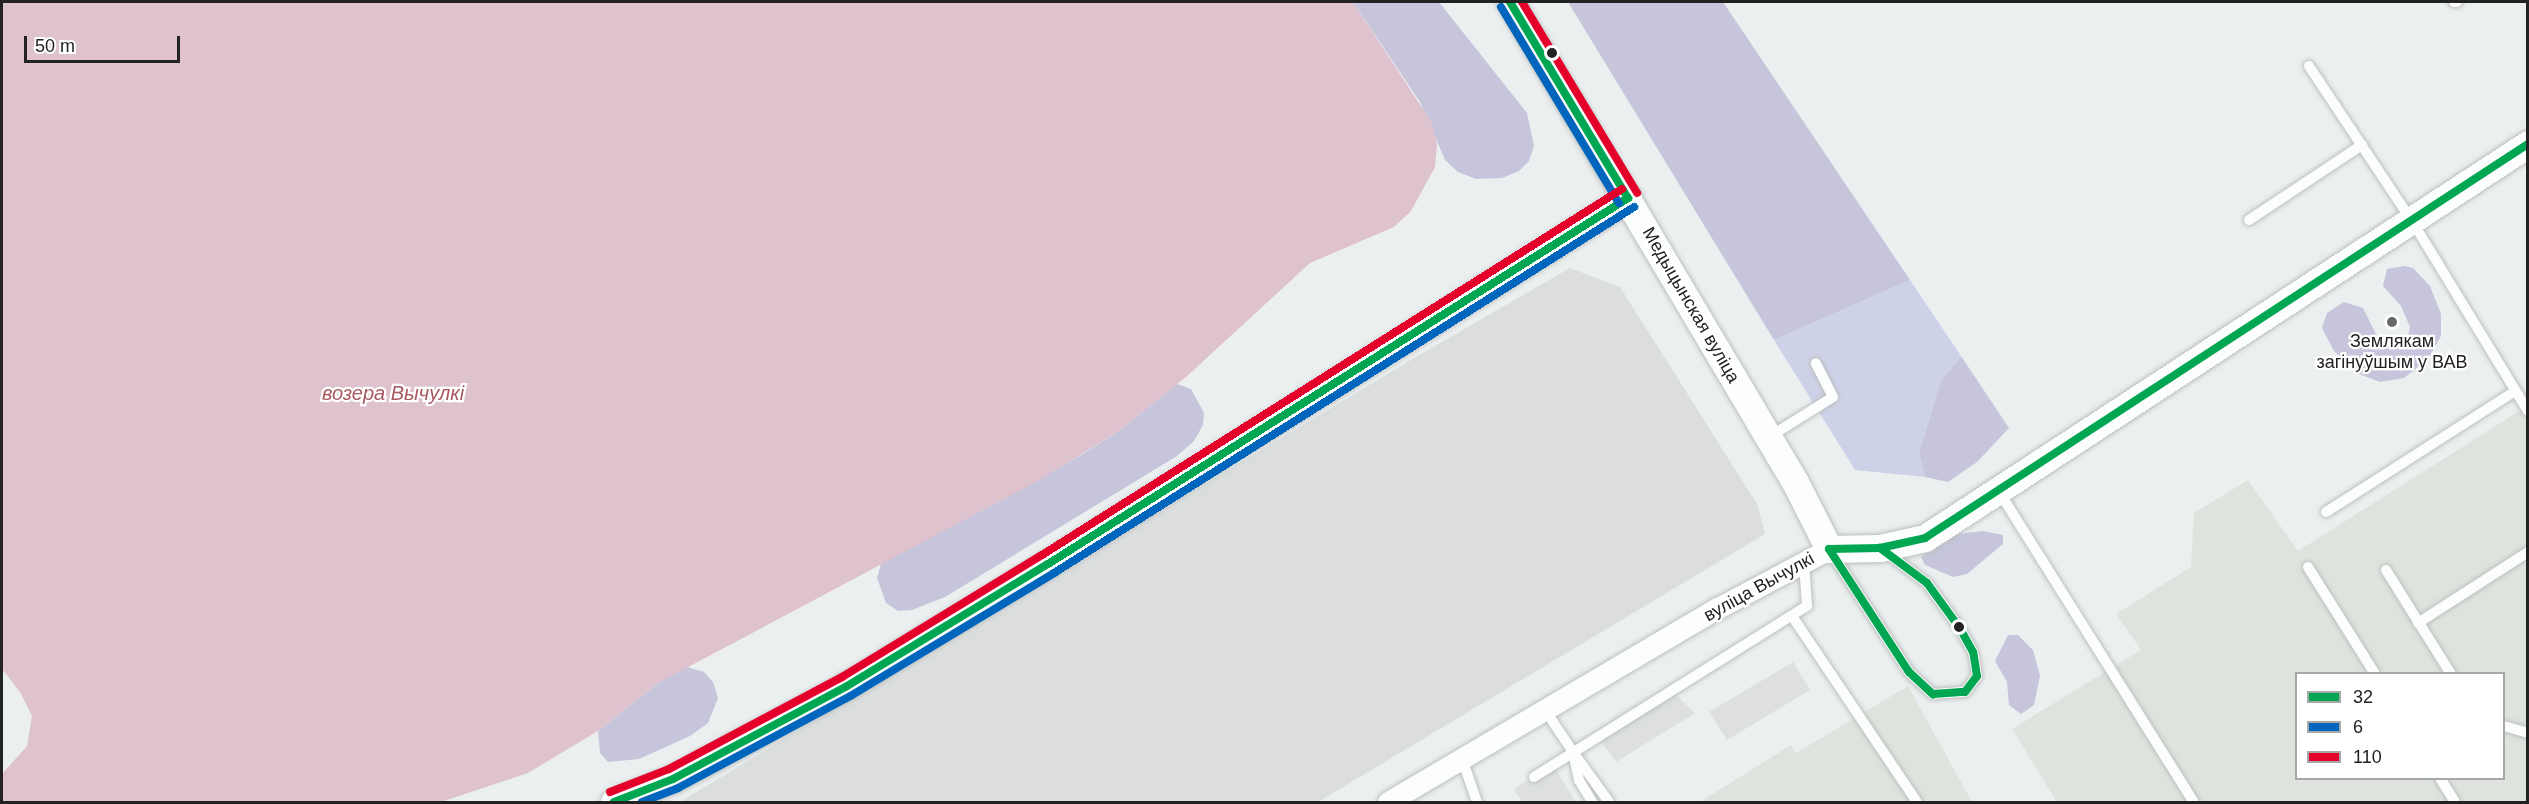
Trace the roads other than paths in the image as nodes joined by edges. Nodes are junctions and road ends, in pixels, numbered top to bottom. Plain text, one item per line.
1 (1510, 2) edge
2 (2309, 66) dead end
3 (2362, 145) junction
4 (2524, 152) edge
5 (1628, 198) junction
6 (2250, 220) dead end
7 (2412, 221) junction
8 (1816, 363) dead end
9 (2515, 391) junction
10 (2528, 411) edge
11 (1768, 437) junction
12 (1998, 490) junction
13 (2326, 512) dead end
14 (1880, 548) junction
15 (1829, 549) junction
16 (2528, 552) edge
17 (1804, 562) junction
18 (2308, 567) dead end
19 (2386, 570) dead end
20 (1792, 616) junction
21 (2418, 623) junction
22 (2374, 672) edge
23 (2450, 672) edge
24 (1545, 710) junction
25 (2505, 726) edge
26 (2528, 733) edge
27 (1573, 753) junction
28 (1462, 759) junction
29 (1534, 777) dead end
30 (2441, 780) edge
31 (614, 802) edge
32 (1388, 802) edge
33 (1477, 802) edge
34 (1592, 802) edge
35 (1609, 802) edge
36 (1917, 802) edge
37 (2194, 802) edge
38 (2455, 802) edge

1 - 5 street, Медыцынская вуліца
2 - 3 lane
3 - 6 lane
3 - 7 lane
4 - 7 street, вуліца Вычулкі
5 - 11 street, Медыцынская вуліца
5 - 31 street
7 - 9 lane
7 - 12 street, вуліца Вычулкі
8 - 11 lane
9 - 10 lane
9 - 13 lane
11 - 15 street, Медыцынская вуліца
12 - 14 street, вуліца Вычулкі
12 - 37 lane
14 - 15 street, вуліца Вычулкі
14 - 15 lane
15 - 17 street, вуліца Вычулкі
16 - 21 lane
17 - 20 lane
17 - 24 street, вуліца Вычулкі
18 - 22 lane
19 - 21 lane
20 - 27 lane
20 - 36 lane
21 - 23 lane
24 - 27 lane
24 - 28 street, вуліца Вычулкі
25 - 26 lane
27 - 29 lane
27 - 34 lane
27 - 35 lane
28 - 32 street, вуліца Вычулкі
28 - 33 lane
30 - 38 lane

